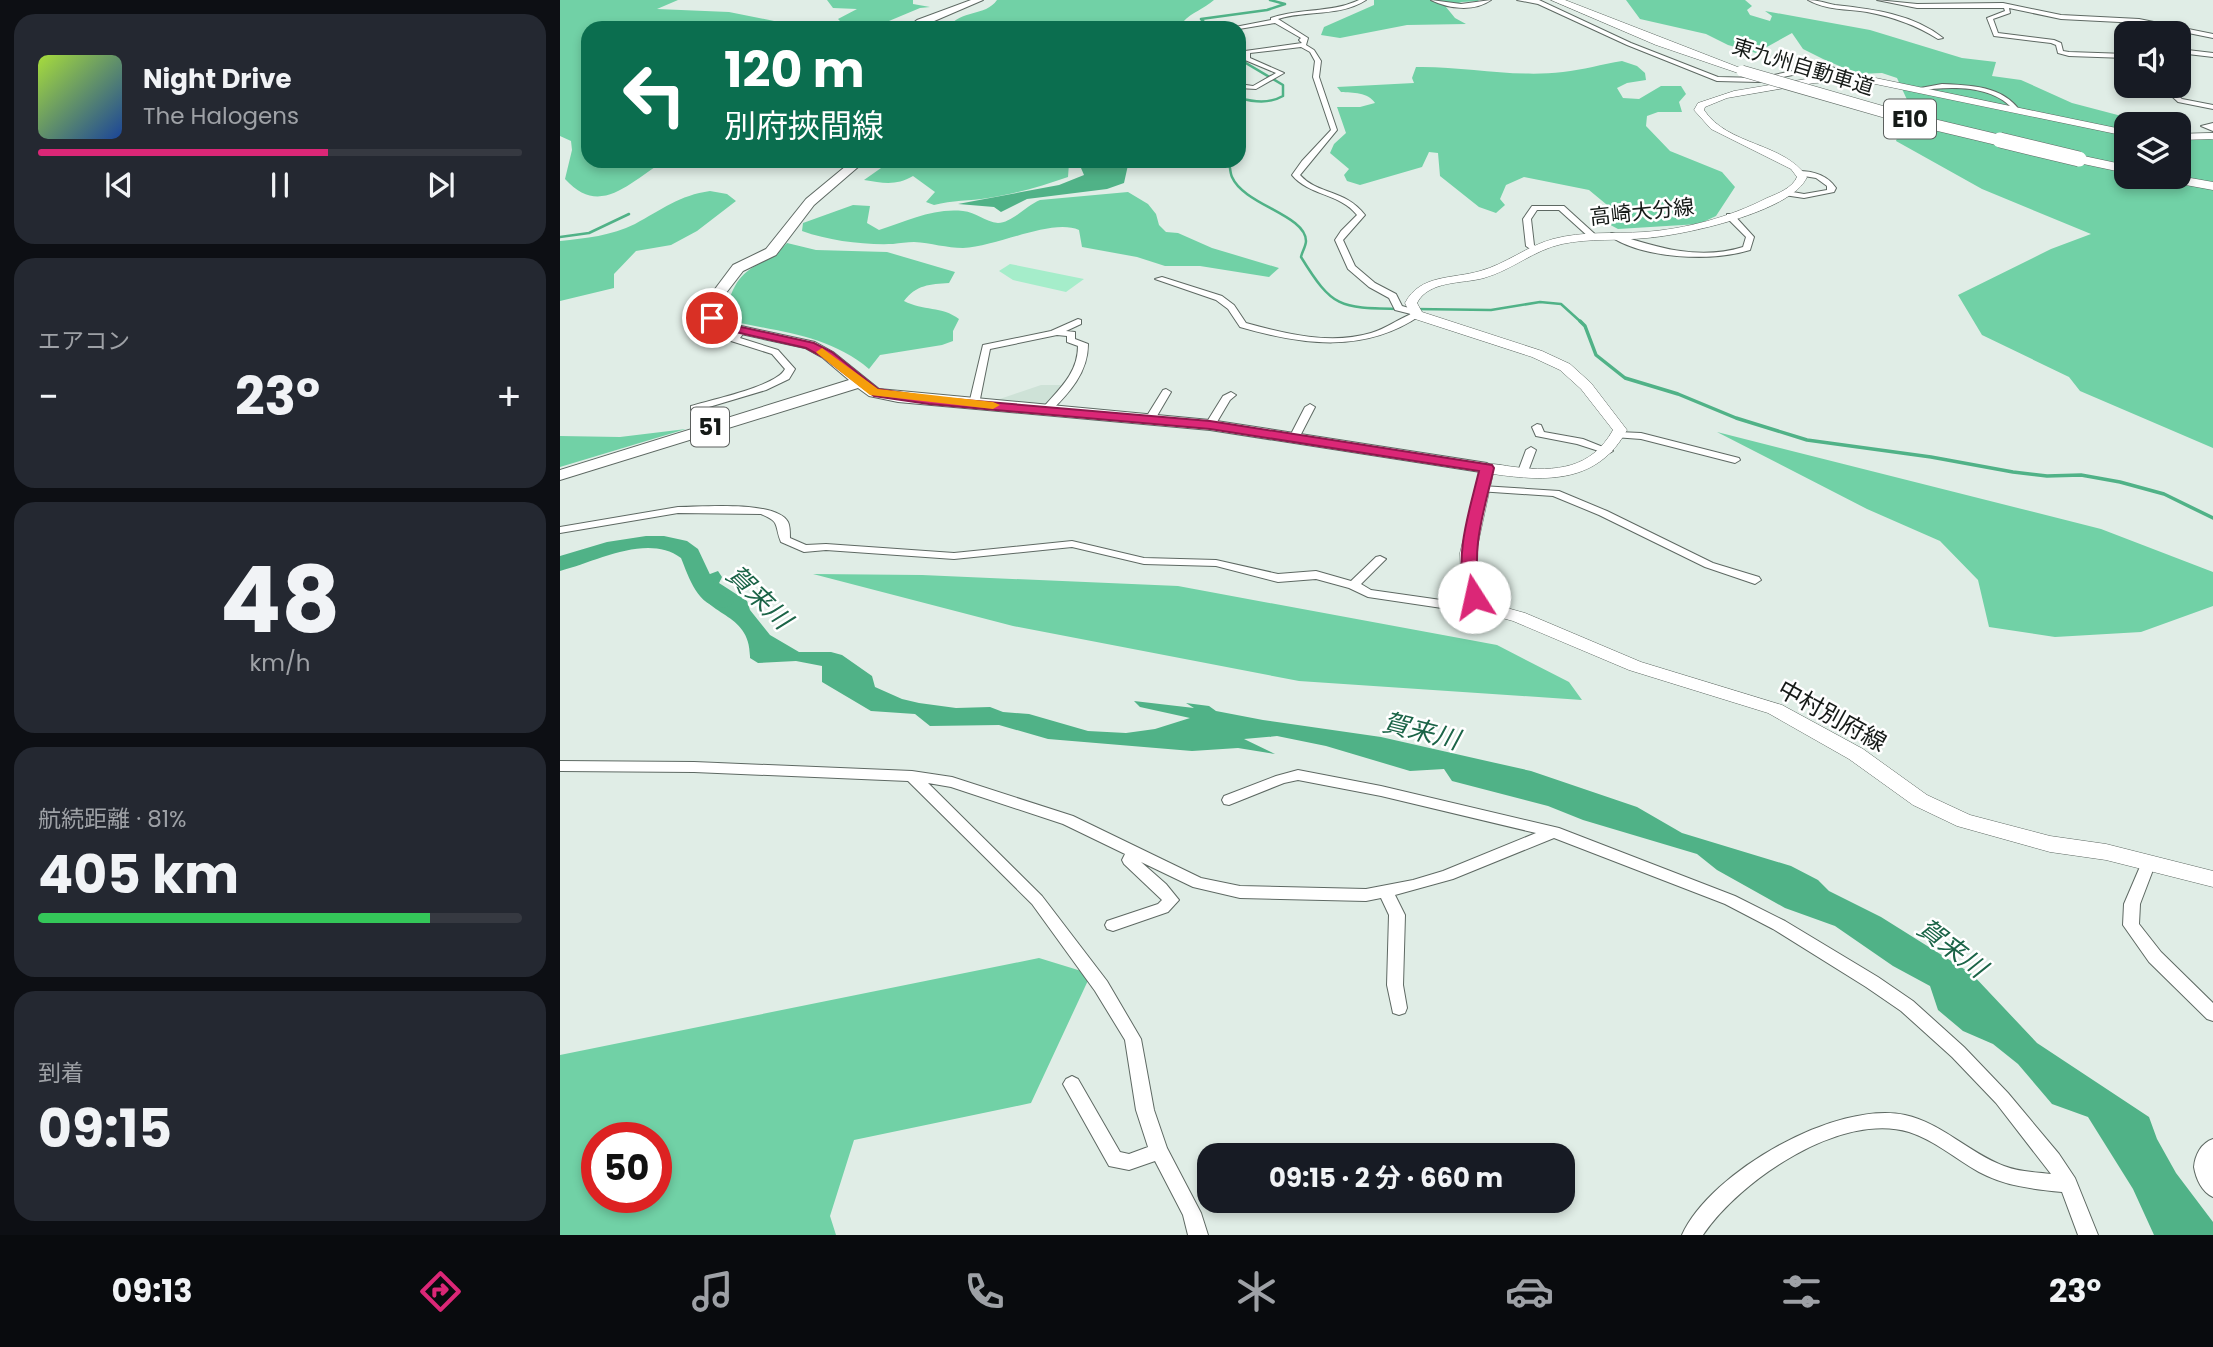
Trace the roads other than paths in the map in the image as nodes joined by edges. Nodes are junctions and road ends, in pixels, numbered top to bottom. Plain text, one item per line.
1 (979, 0) edge
2 (1363, 0) edge
3 (1434, 0) edge
4 (1488, 0) edge
5 (1520, 0) edge
6 (1556, 0) edge
7 (1567, 0) edge
8 (1811, 0) edge
9 (1880, 0) edge
10 (1964, 0) edge
11 (1537, 1) edge
12 (2007, 3) edge
13 (923, 21) edge
14 (1276, 21) junction
15 (1246, 26) edge
16 (2213, 36) edge
17 (1940, 38) dead end
18 (1303, 45) junction
19 (2191, 52) edge
20 (2213, 55) edge
21 (2114, 56) edge
22 (1746, 70) junction
23 (1840, 77) junction
24 (1246, 87) edge
25 (2177, 98) edge
26 (2213, 107) edge
27 (2114, 131) edge
28 (2213, 136) edge
29 (2191, 137) edge
30 (2114, 164) edge
31 (850, 168) edge
32 (1801, 173) junction
33 (2191, 178) edge
34 (2191, 181) edge
35 (2213, 184) edge
36 (1787, 193) junction
37 (1730, 216) junction
38 (1593, 236) junction
39 (1612, 236) junction
40 (1536, 249) junction
41 (1159, 279) dead end
42 (1415, 313) junction
43 (1078, 322) dead end
44 (740, 331) junction
45 (1057, 333) junction
46 (860, 382) junction
47 (1166, 391) dead end
48 (1230, 395) dead end
49 (974, 404) junction
50 (1310, 407) dead end
51 (695, 408) dead end
52 (1046, 410) junction
53 (1150, 419) junction
54 (1210, 425) junction
55 (1537, 427) dead end
56 (1618, 435) junction
57 (1294, 438) junction
58 (1531, 450) dead end
59 (1608, 451) junction
60 (1735, 460) dead end
61 (1487, 468) junction
62 (1522, 474) junction
63 (560, 475) edge
64 (1482, 489) junction
65 (618, 519) junction
66 (560, 524) edge
67 (560, 530) edge
68 (1380, 559) dead end
69 (1755, 580) dead end
70 (1353, 585) junction
71 (1483, 607) junction
72 (560, 766) edge
73 (911, 776) junction
74 (1229, 800) dead end
75 (1554, 832) junction
76 (1134, 851) junction
77 (2149, 862) junction
78 (2213, 879) edge
79 (1385, 891) junction
80 (1113, 925) dead end
81 (1399, 1008) dead end
82 (2213, 1014) edge
83 (1072, 1084) dead end
84 (2213, 1147) edge
85 (1159, 1152) junction
86 (2068, 1184) junction
87 (2213, 1188) edge
88 (1198, 1235) edge
89 (1692, 1235) edge
90 (2088, 1235) edge

1 - 13 main road
2 - 14 street
3 - 4 street
5 - 11 street
6 - 22 highway, 東九州自動車道 / E10
7 - 22 highway, 東九州自動車道 / E10
8 - 17 street
9 - 12 street
10 - 12 street
11 - 23 street
12 - 16 street
12 - 21 street
14 - 15 street
14 - 18 street
18 - 24 street
18 - 42 street
19 - 20 street
22 - 30 highway, 東九州自動車道 / E10, bridge
23 - 27 main road
23 - 32 main road
25 - 26 street
28 - 29 main road
31 - 44 main road
32 - 36 main road
32 - 36 street
33 - 35 highway
34 - 35 highway
36 - 37 main road, 高崎大分線
37 - 39 main road, 高崎大分線
37 - 39 street
38 - 39 main road, 高崎大分線
38 - 40 main road, 高崎大分線
38 - 40 street
40 - 42 main road, 高崎大分線
41 - 42 street
42 - 56 main road
43 - 45 street
44 - 46 main road
44 - 51 street
45 - 49 street
45 - 52 street
46 - 49 main road
46 - 63 main road, 51
47 - 53 street
48 - 54 street
49 - 52 main road
50 - 57 street
52 - 53 main road
53 - 54 main road
54 - 57 main road
55 - 59 street
56 - 59 main road
56 - 60 street
57 - 61 main road
58 - 62 street
59 - 62 main road
61 - 62 main road
61 - 64 main road
64 - 69 street
64 - 71 main road
65 - 66 street
65 - 67 street
65 - 70 street
68 - 70 street
70 - 71 street
71 - 77 main road, 中村別府線
72 - 73 street
73 - 76 street
73 - 85 street
74 - 75 street
75 - 79 street
75 - 86 street
76 - 79 street
76 - 80 street
77 - 78 main road, 中村別府線
77 - 82 street
79 - 81 street
83 - 85 street
84 - 87 street
85 - 88 street
86 - 89 street
86 - 90 street

